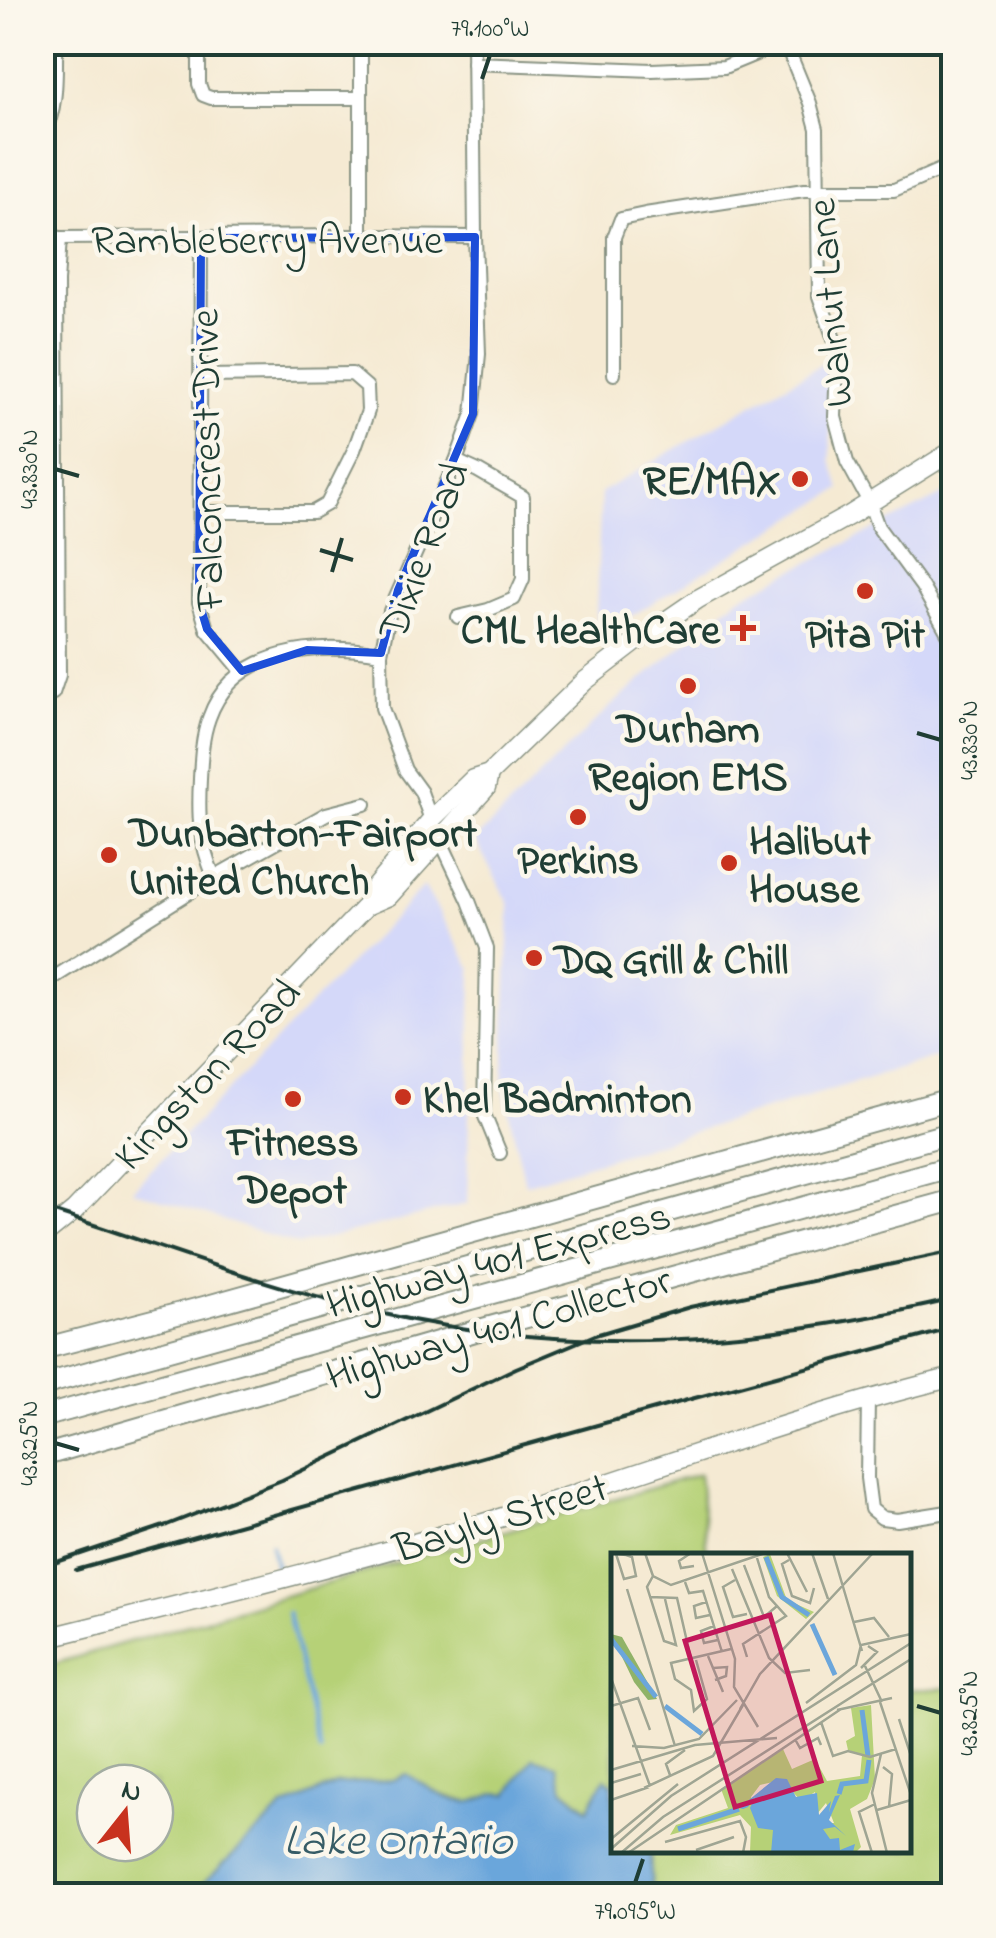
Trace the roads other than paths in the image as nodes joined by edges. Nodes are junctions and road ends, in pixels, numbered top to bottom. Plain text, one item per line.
1 (56, 42) edge
2 (199, 42) edge
3 (361, 42) edge
4 (473, 42) edge
5 (785, 42) edge
6 (473, 64) junction
7 (362, 98) junction
8 (42, 139) edge
9 (954, 164) edge
10 (818, 191) junction
11 (42, 232) edge
12 (361, 236) junction
13 (60, 238) junction
14 (201, 238) junction
15 (474, 238) junction
16 (614, 374) dead end
17 (200, 376) junction
18 (954, 450) edge
19 (456, 461) junction
20 (869, 502) junction
21 (202, 512) junction
22 (458, 617) dead end
23 (954, 644) edge
24 (382, 653) junction
25 (242, 671) junction
26 (42, 699) edge
27 (365, 804) dead end
28 (435, 829) junction
29 (214, 877) junction
30 (42, 985) edge
31 (954, 1098) edge
32 (954, 1132) edge
33 (500, 1153) dead end
34 (954, 1166) edge
35 (954, 1200) edge
36 (42, 1238) edge
37 (42, 1349) edge
38 (954, 1378) edge
39 (42, 1384) edge
40 (868, 1398) junction
41 (42, 1417) edge
42 (42, 1456) edge
43 (950, 1512) edge
44 (954, 1532) edge
45 (42, 1639) edge

1 - 8 street
2 - 7 street
3 - 7 street
4 - 6 street, Dixie Road
5 - 6 street
5 - 10 street, Walnut Lane
6 - 15 street, Dixie Road
7 - 12 street
9 - 10 street
10 - 16 street
10 - 20 street, Walnut Lane
11 - 13 street, Rambleberry Avenue
12 - 14 street, Rambleberry Avenue
12 - 15 street, Rambleberry Avenue
13 - 14 street, Rambleberry Avenue
13 - 26 street, Rambleberry Avenue
14 - 17 street, Falconcrest Drive
15 - 19 street, Dixie Road
17 - 21 street, Falconcrest Drive
17 - 21 street
18 - 20 main road, Kingston Road
19 - 22 street
19 - 24 street, Dixie Road
20 - 23 street, Walnut Lane
20 - 28 main road, Kingston Road
21 - 25 street, Falconcrest Drive
24 - 25 street
24 - 28 street, Dixie Road
25 - 29 street
27 - 29 street
28 - 33 street, Dixie Road
28 - 36 main road, Kingston Road
29 - 30 street
31 - 37 highway
32 - 39 highway, Highway 401 Express
34 - 41 highway, Highway 401 Express
35 - 42 highway, Highway 401 Collector
38 - 40 main road, Bayly Street
40 - 43 street
40 - 45 main road, Bayly Street
43 - 44 street

